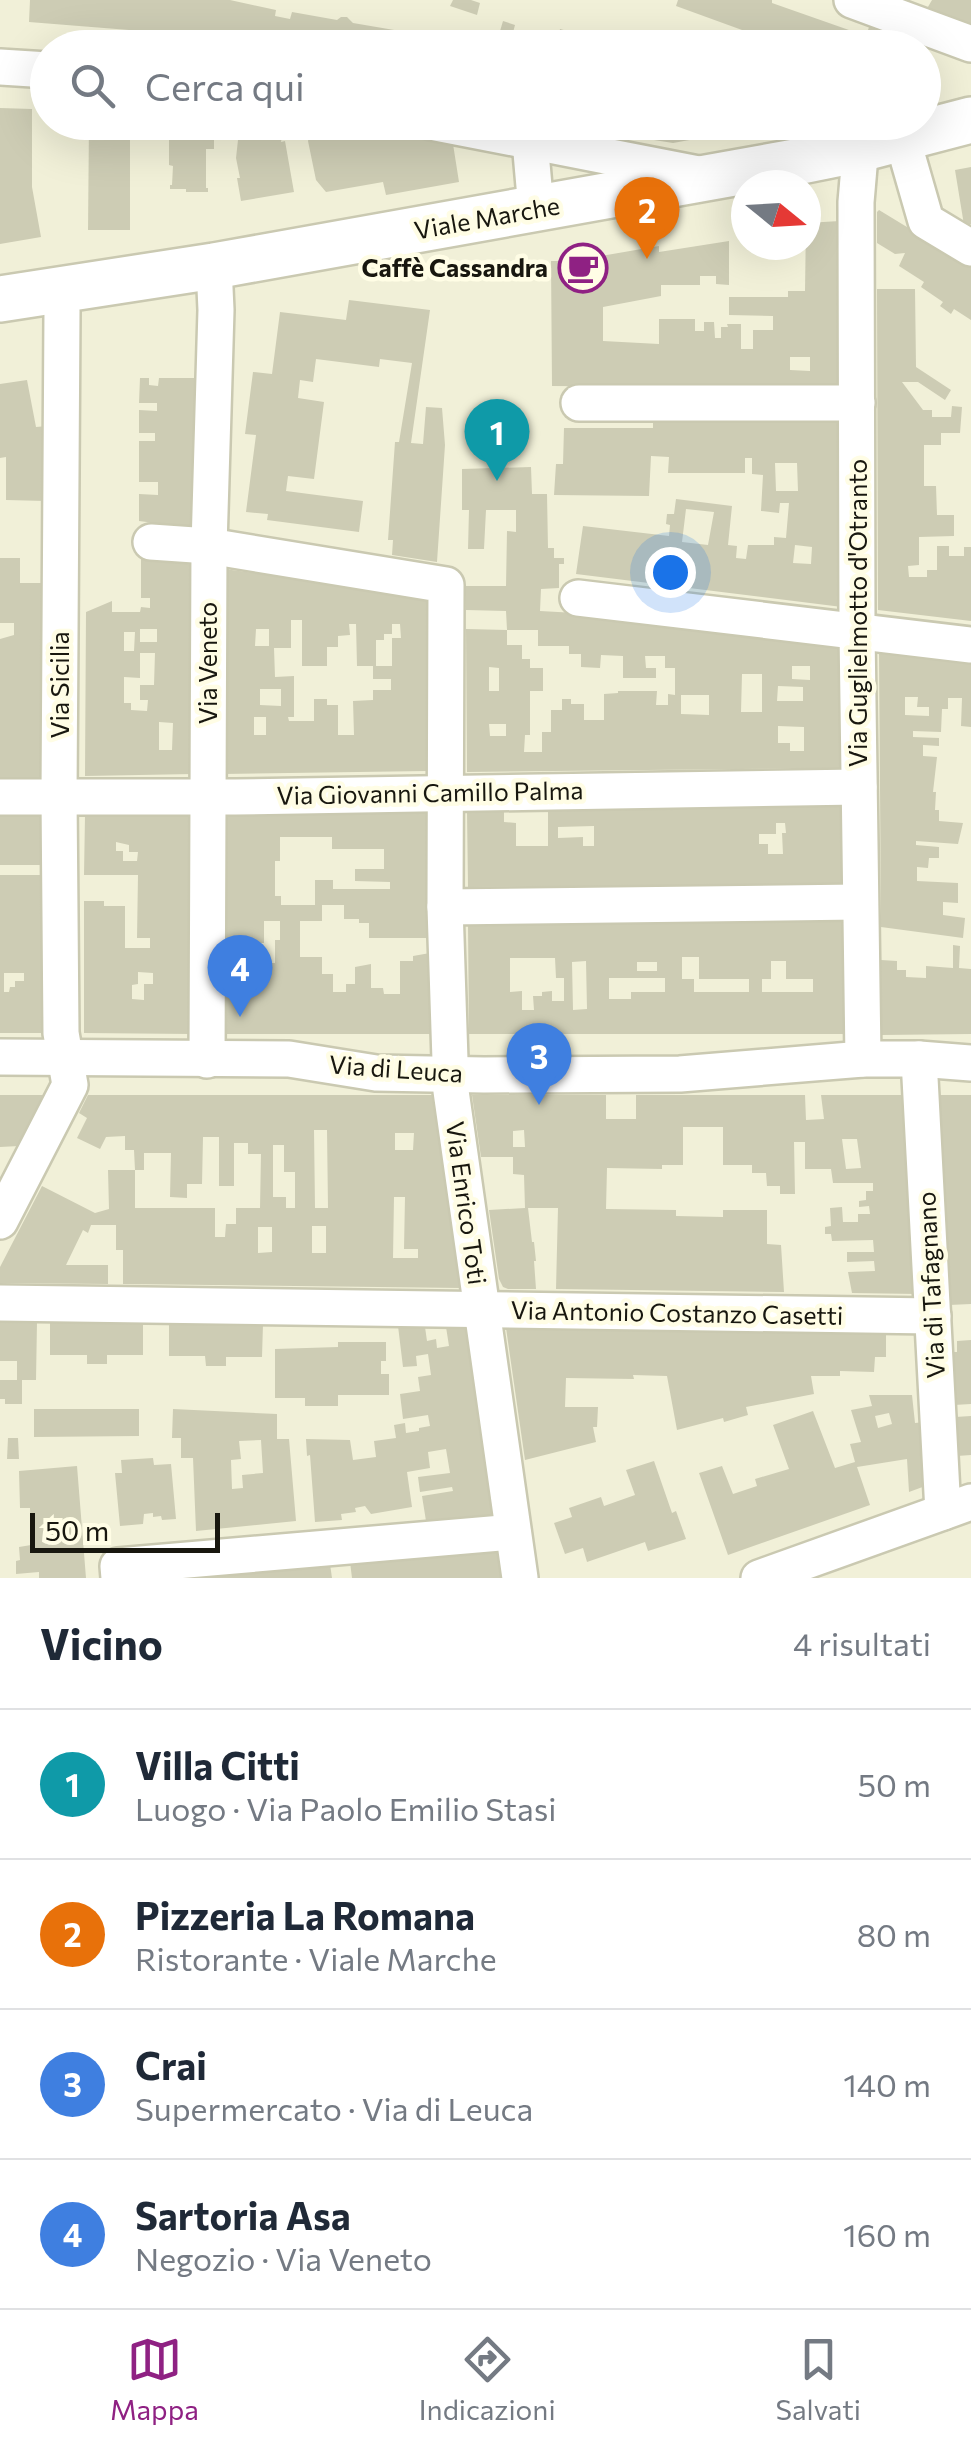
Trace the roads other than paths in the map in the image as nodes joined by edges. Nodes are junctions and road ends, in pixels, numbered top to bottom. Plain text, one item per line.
1 (852, 0) edge
2 (933, 30) edge
3 (941, 33) edge
4 (971, 44) edge
5 (0, 67) edge
6 (30, 69) edge
7 (971, 120) edge
8 (941, 128) edge
9 (971, 138) edge
10 (525, 140) edge
11 (894, 140) edge
12 (530, 141) junction
13 (907, 155) junction
14 (859, 167) junction
15 (821, 175) edge
16 (730, 184) edge
17 (536, 209) junction
18 (971, 248) edge
19 (214, 274) junction
20 (0, 298) edge
21 (62, 311) junction
22 (0, 321) edge
23 (579, 402) dead end
24 (857, 403) junction
25 (150, 542) dead end
26 (209, 546) junction
27 (578, 598) dead end
28 (856, 631) junction
29 (971, 645) edge
30 (859, 787) junction
31 (447, 792) junction
32 (60, 796) junction
33 (0, 797) edge
34 (207, 797) junction
35 (860, 902) junction
36 (445, 907) junction
37 (0, 1057) edge
38 (67, 1058) junction
39 (863, 1059) junction
40 (919, 1059) junction
41 (207, 1060) junction
42 (971, 1063) edge
43 (450, 1073) junction
44 (0, 1221) edge
45 (0, 1303) edge
46 (482, 1311) junction
47 (933, 1316) junction
48 (957, 1507) edge
49 (514, 1532) junction
50 (119, 1578) edge
51 (520, 1578) edge
52 (758, 1578) edge

1 - 2 street
3 - 4 street
5 - 6 street
7 - 8 main road, Viale Marche
9 - 13 main road
10 - 12 street
11 - 16 main road, Viale Marche
12 - 16 street
12 - 17 street
13 - 14 main road
13 - 18 street
14 - 15 main road
14 - 24 street, Via Guglielmotto d'Otranto
16 - 17 main road, Viale Marche
16 - 19 main road, Viale Marche
17 - 19 main road, Viale Marche
19 - 20 main road, Viale Marche
19 - 21 main road, Viale Marche
19 - 26 street, Via Veneto
21 - 22 main road, Viale Marche
21 - 32 street, Via Sicilia
23 - 24 street
24 - 28 street, Via Guglielmotto d'Otranto
25 - 26 street
26 - 31 street, Via Enrico Toti
26 - 34 street, Via Veneto
27 - 28 street
28 - 29 street
28 - 30 street, Via Guglielmotto d'Otranto
30 - 31 street, Via Giovanni Camillo Palma
30 - 35 street, Via Guglielmotto d'Otranto
31 - 34 street, Via Giovanni Camillo Palma
31 - 36 street, Via Enrico Toti
32 - 33 street, Via Giovanni Camillo Palma
32 - 34 street, Via Giovanni Camillo Palma
32 - 38 street, Via Sicilia
34 - 41 street, Via Veneto
35 - 36 street
35 - 39 street, Via Guglielmotto d'Otranto
36 - 43 street, Via Enrico Toti
37 - 38 street, Via di Leuca
38 - 41 street, Via di Leuca
38 - 44 street, Via Sicilia
39 - 40 street, Via di Leuca
39 - 43 street, Via di Leuca
40 - 42 street, Via di Leuca
40 - 47 street, Via di Tafagnano
41 - 43 street, Via di Leuca
43 - 46 street, Via Enrico Toti
45 - 46 street, Via Antonio Costanzo Casetti
46 - 47 street, Via Antonio Costanzo Casetti
46 - 49 street, Via Enrico Toti
47 - 48 street, Via di Tafagnano
48 - 52 street
49 - 50 street
49 - 51 street, Via Enrico Toti

